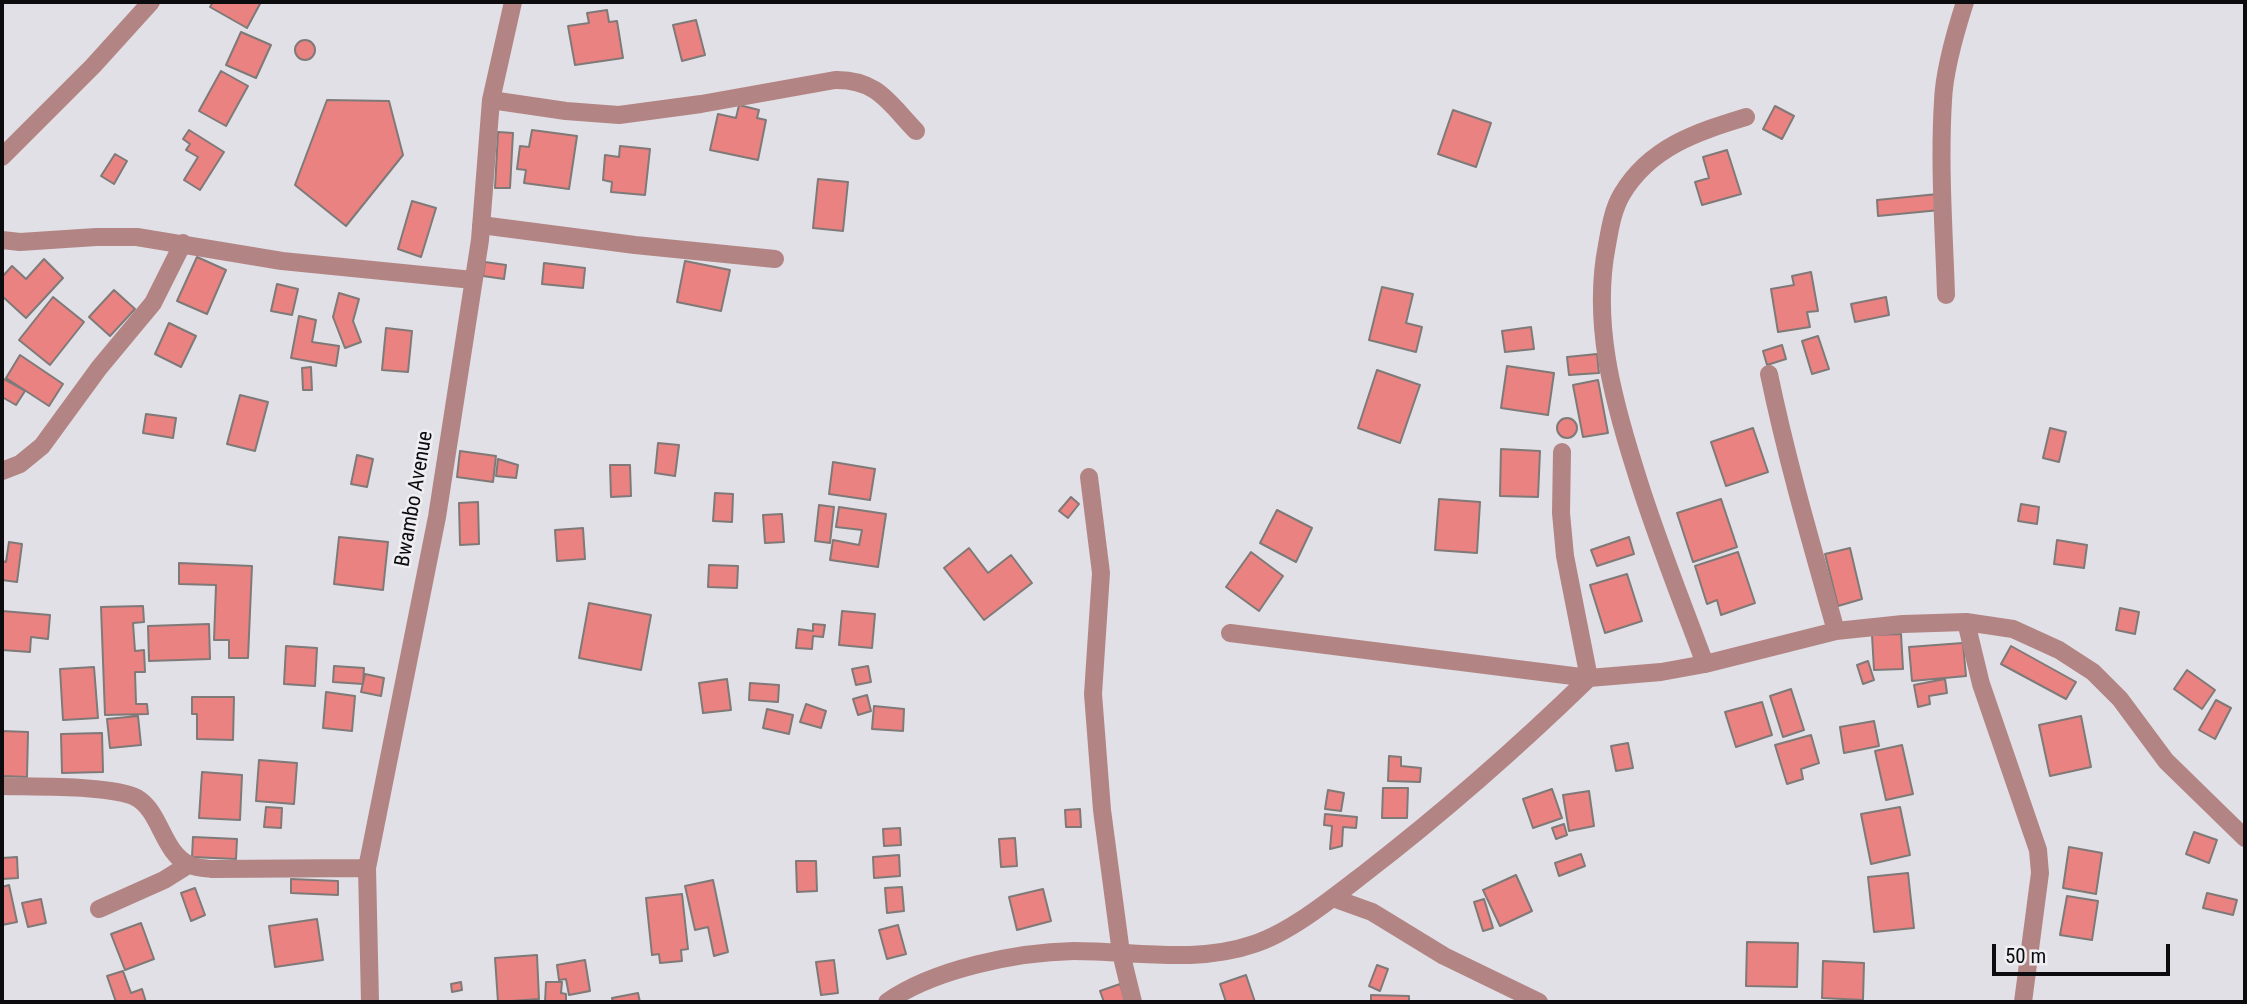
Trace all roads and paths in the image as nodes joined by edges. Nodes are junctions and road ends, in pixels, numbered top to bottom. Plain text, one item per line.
1 (151, 2) edge
2 (513, 2) edge
3 (1965, 2) edge
4 (491, 100) junction
5 (1746, 117) dead end
6 (916, 131) dead end
7 (2, 157) edge
8 (481, 225) junction
9 (2, 240) edge
10 (184, 243) junction
11 (775, 259) dead end
12 (473, 280) junction
13 (1946, 295) dead end
14 (1769, 374) dead end
15 (1562, 452) dead end
16 (2, 471) edge
17 (1089, 477) dead end
18 (1966, 622) junction
19 (1836, 631) junction
20 (1230, 633) dead end
21 (1705, 664) junction
22 (1589, 678) junction
23 (2, 786) edge
24 (2245, 838) edge
25 (188, 865) junction
26 (367, 868) junction
27 (1333, 898) junction
28 (99, 909) dead end
29 (1121, 953) junction
30 (370, 1002) edge
31 (887, 1002) edge
32 (1133, 1002) edge
33 (1539, 1002) edge
34 (2023, 1002) edge

1 - 7 street
2 - 4 street, Bwambo Avenue
3 - 13 street
4 - 6 street
4 - 8 street, Bwambo Avenue
5 - 21 street
8 - 11 street
8 - 12 street, Bwambo Avenue
9 - 10 street
10 - 12 street
10 - 16 street
12 - 26 street, Bwambo Avenue
14 - 19 street
15 - 22 street
17 - 29 street
18 - 19 street
18 - 24 street
18 - 34 street
19 - 21 street
20 - 22 street
21 - 22 street
22 - 27 street
23 - 25 street
25 - 26 street
25 - 28 street
26 - 30 street, Bwambo Avenue
27 - 29 street
27 - 33 street
29 - 31 street
29 - 32 street

